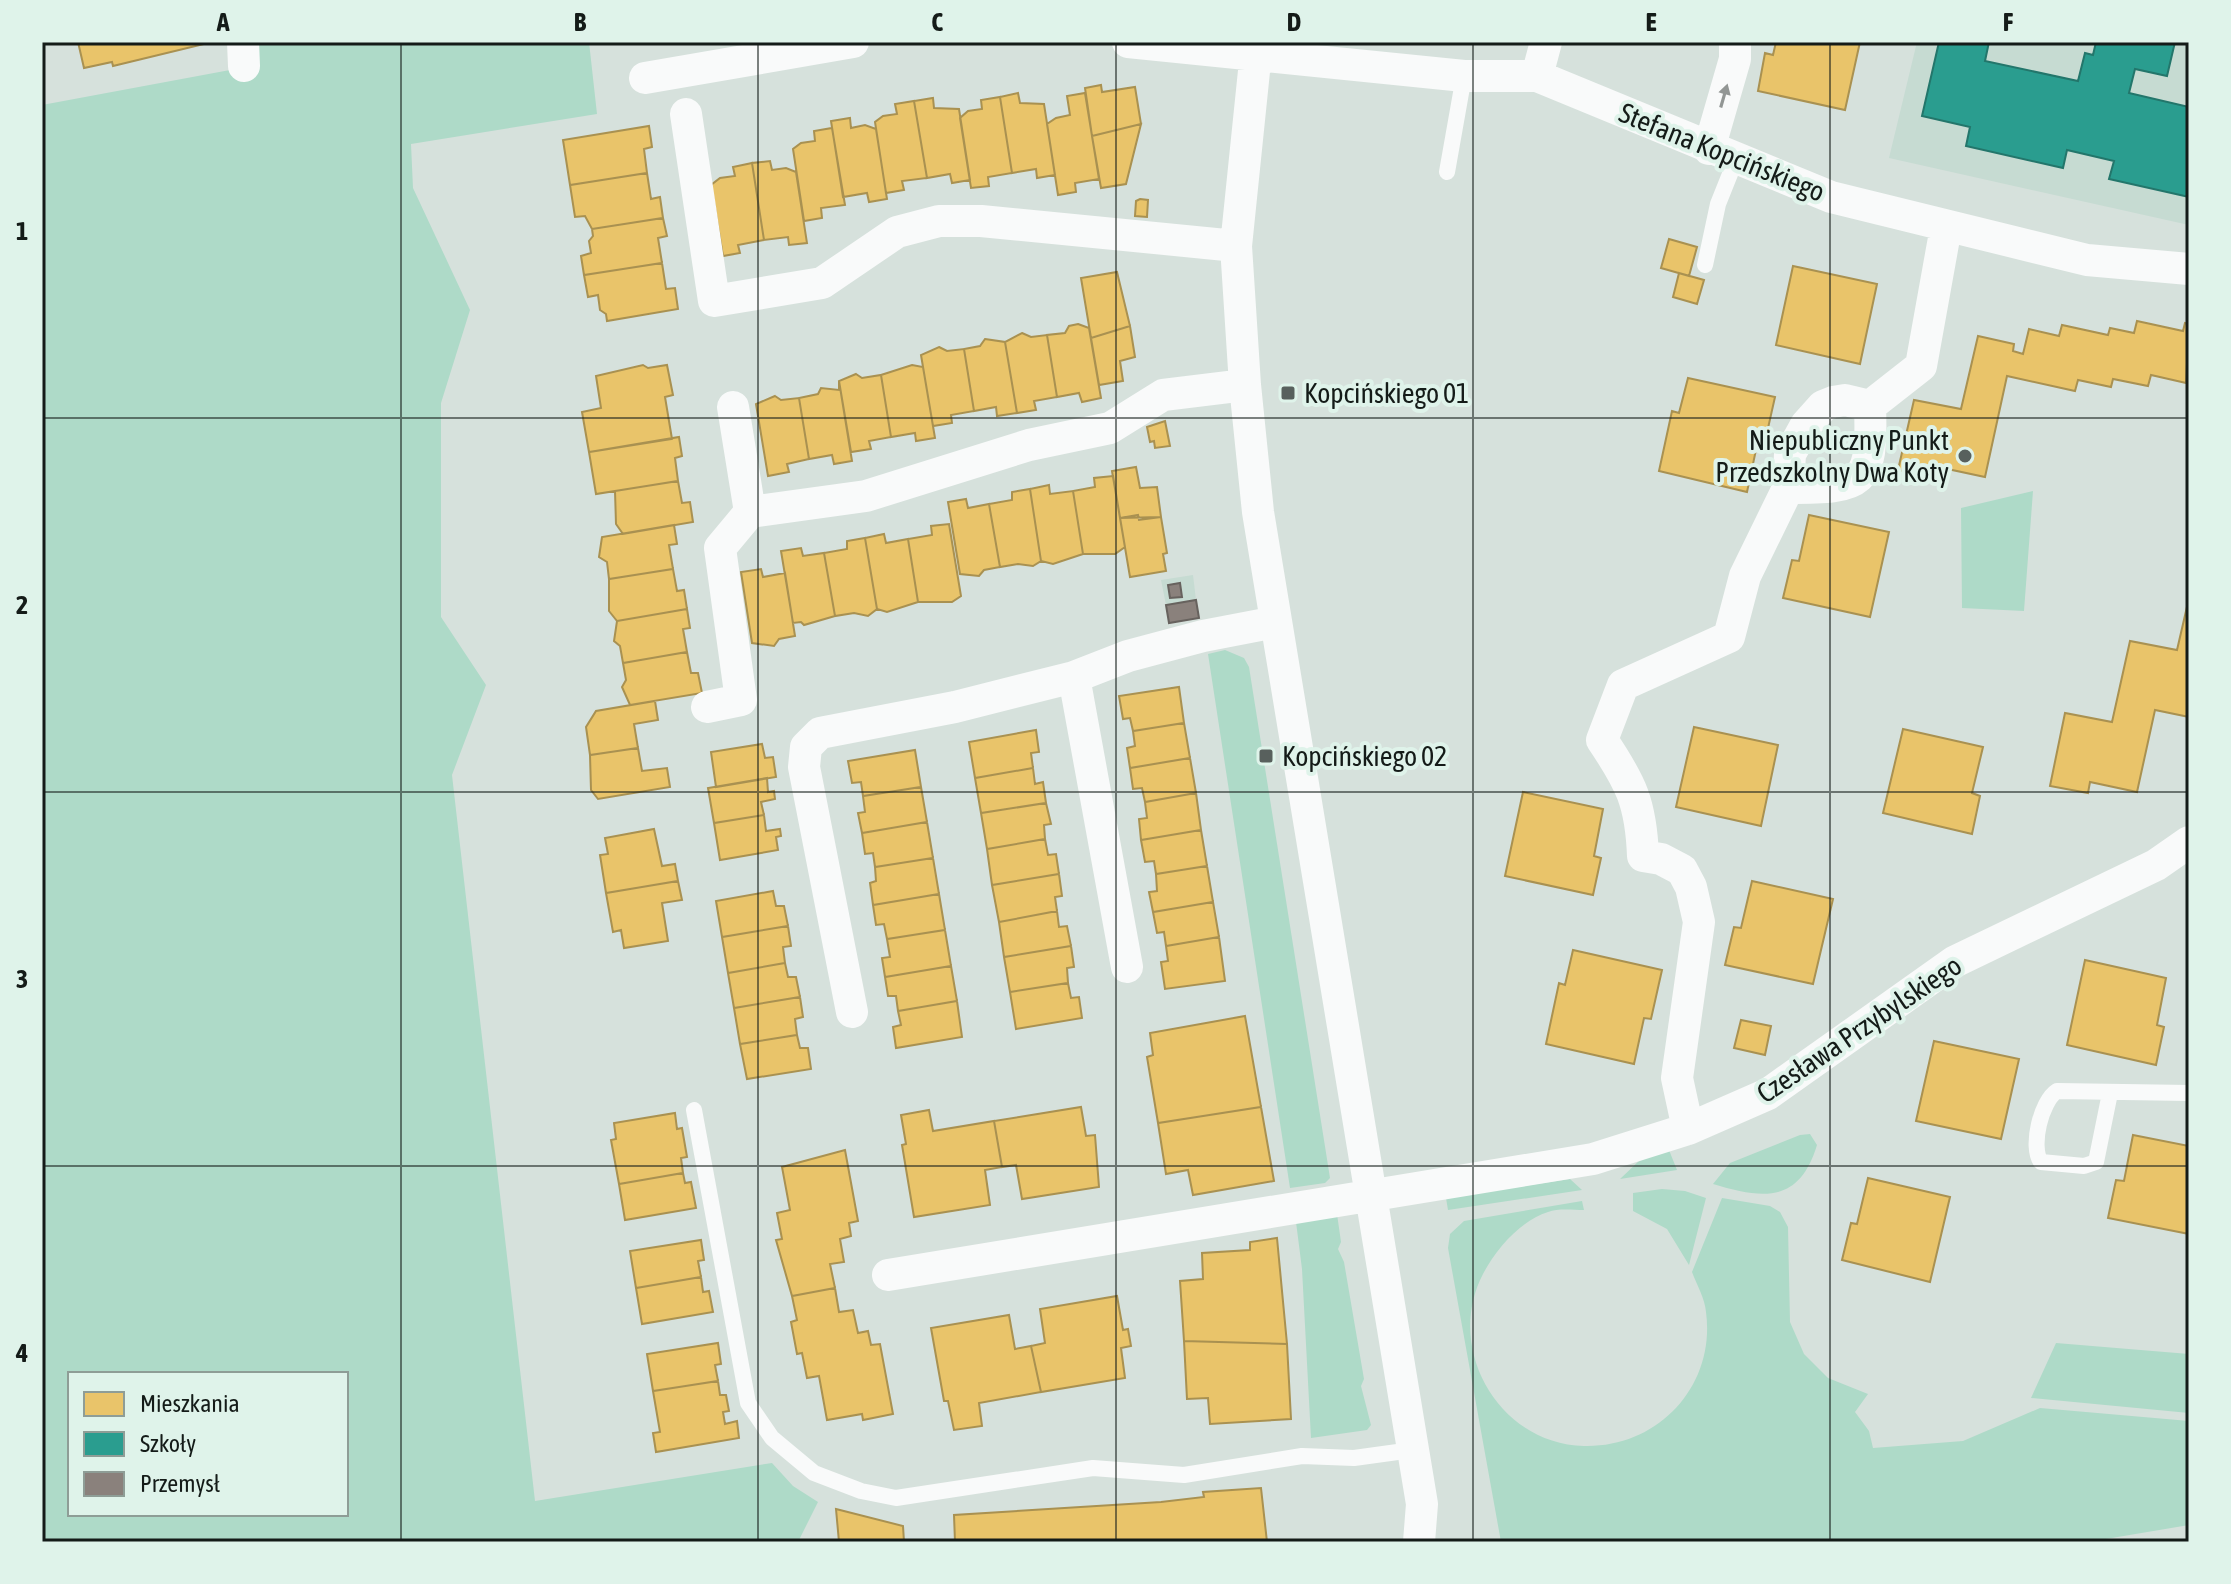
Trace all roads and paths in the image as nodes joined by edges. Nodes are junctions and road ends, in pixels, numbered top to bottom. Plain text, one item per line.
1 (853, 42) edge
2 (1128, 42) edge
3 (1546, 42) edge
4 (1735, 42) edge
5 (1256, 50) edge
6 (1464, 76) junction
7 (1537, 76) junction
8 (645, 78) dead end
9 (686, 114) dead end
10 (1723, 154) junction
11 (1447, 172) dead end
12 (1946, 227) junction
13 (1236, 246) junction
14 (1705, 265) dead end
15 (2189, 269) edge
16 (1245, 385) junction
17 (1870, 406) junction
18 (733, 407) dead end
19 (1788, 488) junction
20 (750, 512) junction
21 (1276, 622) junction
22 (1074, 677) junction
23 (707, 707) dead end
24 (2189, 842) edge
25 (1127, 967) dead end
26 (852, 1012) dead end
27 (2110, 1093) junction
28 (2189, 1093) edge
29 (694, 1110) dead end
30 (1688, 1129) junction
31 (1370, 1195) junction
32 (888, 1275) dead end
33 (1412, 1450) junction
34 (1422, 1504) junction
35 (1419, 1542) edge
36 (1439, 1542) edge

1 - 8 street
2 - 5 street, Stefana Kopcińskiego
3 - 7 street
10 -> 4 street
5 - 6 street, Stefana Kopcińskiego
5 - 13 street
6 - 7 street, Stefana Kopcińskiego
6 - 11 lane
7 - 10 street, Stefana Kopcińskiego
9 - 13 street
10 - 12 street, Stefana Kopcińskiego
10 - 14 lane
12 - 15 street, Stefana Kopcińskiego
12 - 17 street
13 - 16 street
16 - 20 street
16 - 21 street
17 - 19 street
17 - 19 street
18 - 20 street
19 - 30 street
20 - 23 street
21 - 22 street
21 - 31 street
22 - 25 street
22 - 26 street
24 - 30 street, Czesława Przybylskiego
27 - 27 lane
27 - 28 lane
29 - 33 lane
30 - 31 street, Czesława Przybylskiego
31 - 32 street, Czesława Przybylskiego
31 - 33 street
33 - 34 street
34 - 35 street
34 - 36 street

